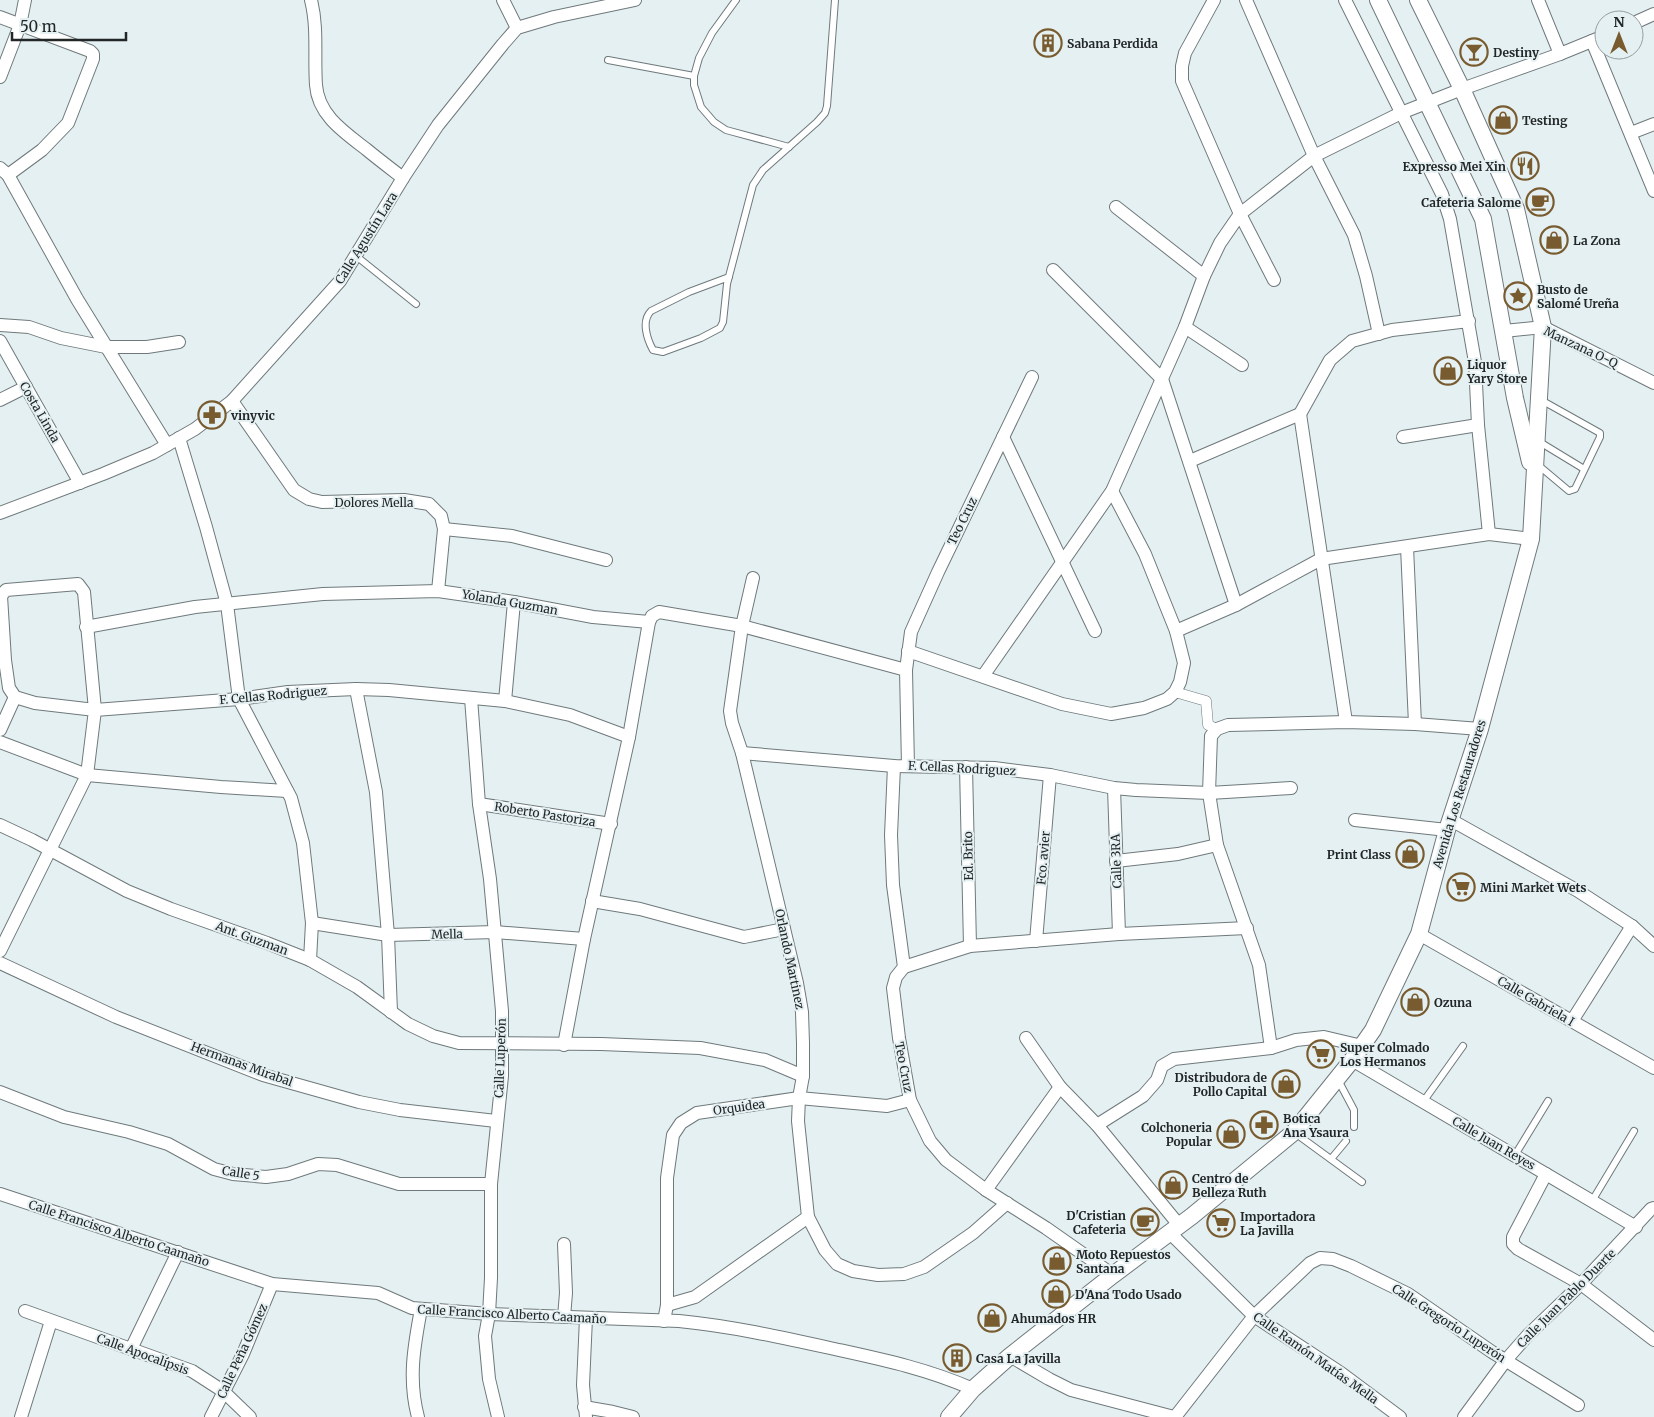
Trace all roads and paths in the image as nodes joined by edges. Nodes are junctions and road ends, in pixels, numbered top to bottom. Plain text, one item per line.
1 (26, 0) edge
2 (311, 0) edge
3 (503, 0) edge
4 (635, 0) edge
5 (736, 0) edge
6 (834, 0) edge
7 (1214, 0) edge
8 (1246, 0) edge
9 (1345, 0) edge
10 (1378, 0) edge
11 (1538, 0) edge
12 (1420, 1) edge
13 (0, 17) edge
14 (20, 25) junction
15 (517, 28) junction
16 (1594, 40) edge
17 (1560, 54) junction
18 (608, 60) dead end
19 (1606, 60) edge
20 (694, 76) junction
21 (0, 77) edge
22 (1462, 89) junction
23 (1428, 103) junction
24 (1401, 113) junction
25 (1654, 124) edge
26 (1631, 133) junction
27 (789, 147) junction
28 (1314, 156) junction
29 (3, 171) edge
30 (403, 178) junction
31 (1654, 192) edge
32 (1116, 207) dead end
33 (1240, 214) junction
34 (356, 256) junction
35 (1053, 270) dead end
36 (1204, 276) junction
37 (729, 277) junction
38 (1274, 280) dead end
39 (416, 304) dead end
40 (1469, 321) junction
41 (0, 325) edge
42 (1185, 327) junction
43 (1543, 327) junction
44 (1504, 331) junction
45 (1379, 334) junction
46 (0, 342) edge
47 (179, 342) dead end
48 (106, 347) junction
49 (1242, 365) dead end
50 (1032, 376) dead end
51 (1162, 378) junction
52 (1654, 382) edge
53 (26, 387) junction
54 (1539, 399) junction
55 (0, 400) edge
56 (232, 401) junction
57 (1300, 414) junction
58 (1478, 425) junction
59 (1403, 436) dead end
60 (1003, 437) junction
61 (179, 438) junction
62 (1537, 440) junction
63 (167, 445) junction
64 (1190, 461) junction
65 (1535, 463) junction
66 (1584, 469) junction
67 (1534, 481) junction
68 (80, 483) junction
69 (1112, 491) junction
70 (0, 513) edge
71 (444, 529) junction
72 (1489, 534) junction
73 (1531, 540) junction
74 (1407, 547) junction
75 (1321, 559) junction
76 (606, 560) dead end
77 (1062, 563) junction
78 (753, 578) dead end
79 (438, 592) junction
80 (514, 602) junction
81 (227, 604) junction
82 (1236, 605) junction
83 (649, 622) junction
84 (86, 626) junction
85 (742, 626) junction
86 (1095, 630) dead end
87 (1176, 631) junction
88 (908, 651) junction
89 (3, 660) edge
90 (906, 670) junction
91 (983, 676) junction
92 (356, 689) junction
93 (1175, 692) junction
94 (15, 697) junction
95 (471, 698) junction
96 (239, 699) junction
97 (505, 701) junction
98 (95, 710) junction
99 (1346, 722) junction
100 (1416, 724) junction
101 (1217, 729) junction
102 (0, 730) edge
103 (1480, 730) junction
104 (629, 737) junction
105 (0, 742) edge
106 (742, 753) junction
107 (894, 766) junction
108 (908, 766) junction
109 (966, 766) junction
110 (87, 775) junction
111 (1050, 775) junction
112 (1114, 788) junction
113 (1291, 788) dead end
114 (287, 791) junction
115 (1210, 792) junction
116 (479, 804) junction
117 (1355, 820) dead end
118 (611, 824) junction
119 (0, 825) edge
120 (1449, 825) junction
121 (1217, 846) junction
122 (51, 850) junction
123 (1116, 861) junction
124 (592, 901) junction
125 (312, 923) junction
126 (1632, 926) junction
127 (1247, 928) junction
128 (784, 929) junction
129 (495, 932) junction
130 (1119, 934) junction
131 (1419, 934) junction
132 (388, 935) junction
133 (584, 939) junction
134 (1036, 941) junction
135 (1653, 942) edge
136 (970, 946) junction
137 (0, 950) edge
138 (310, 960) junction
139 (0, 963) edge
140 (904, 967) junction
141 (391, 1012) junction
142 (1572, 1021) junction
143 (1026, 1038) dead end
144 (501, 1044) junction
145 (564, 1044) junction
146 (1362, 1046) junction
147 (1463, 1046) dead end
148 (1271, 1048) junction
149 (1352, 1060) junction
150 (1654, 1068) edge
151 (803, 1076) junction
152 (1337, 1079) junction
153 (1060, 1087) junction
154 (0, 1092) edge
155 (799, 1098) junction
156 (910, 1100) junction
157 (1548, 1101) dead end
158 (1423, 1102) junction
159 (496, 1122) junction
160 (1097, 1125) junction
161 (1354, 1127) dead end
162 (1634, 1131) dead end
163 (1294, 1132) junction
164 (1346, 1141) dead end
165 (1515, 1155) junction
166 (1331, 1159) junction
167 (1546, 1174) junction
168 (1362, 1182) dead end
169 (491, 1184) junction
170 (986, 1190) junction
171 (0, 1194) edge
172 (1591, 1201) junction
173 (1007, 1203) junction
174 (1654, 1208) edge
175 (808, 1217) junction
176 (1636, 1227) junction
177 (1174, 1229) junction
178 (564, 1244) dead end
179 (178, 1252) junction
180 (1113, 1275) junction
181 (272, 1284) junction
182 (1581, 1284) junction
183 (667, 1305) junction
184 (421, 1309) junction
185 (25, 1311) dead end
186 (489, 1314) junction
187 (1254, 1316) junction
188 (564, 1318) junction
189 (586, 1318) junction
190 (664, 1320) junction
191 (51, 1321) junction
192 (1654, 1340) edge
193 (131, 1349) junction
194 (1010, 1356) junction
195 (1506, 1360) junction
196 (973, 1389) junction
197 (223, 1391) junction
198 (1578, 1404) dead end
199 (585, 1412) edge
200 (21, 1417) edge
201 (211, 1417) edge
202 (250, 1417) edge
203 (418, 1417) edge
204 (498, 1417) edge
205 (633, 1417) edge
206 (949, 1417) edge
207 (1174, 1417) edge
208 (1400, 1417) edge
209 (1464, 1417) edge

1 - 14 street
2 - 30 street
3 - 15 street
4 - 15 street, Calle Agustín Lara
5 - 20 lane
6 - 27 lane
7 - 33 street
8 - 28 street
9 - 24 street
10 - 23 street
11 - 17 street
12 - 22 street, Avenida Los Restauradores
13 - 14 street
14 - 21 street
14 - 29 street
15 - 30 street, Calle Agustín Lara
16 - 17 street
17 - 22 street
18 - 20 lane
19 - 26 street
20 - 27 lane
22 - 23 street
22 - 43 street, Avenida Los Restauradores
23 - 24 street
23 - 44 street
24 - 28 street
24 - 40 street
25 - 26 street
26 - 31 street
27 - 37 lane
28 - 33 street
28 - 45 street
29 - 48 street
30 - 34 street, Calle Agustín Lara
32 - 36 street
33 - 36 street
33 - 38 street
34 - 39 lane
34 - 56 street, Calle Agustín Lara
35 - 51 street
36 - 42 street
37 - 37 lane
40 - 45 street
40 - 58 street
41 - 48 street
42 - 49 street
42 - 51 street
43 - 44 street, Manzana O-Q
43 - 52 street, Manzana O-Q
43 - 54 street, Avenida Los Restauradores
44 - 67 street
45 - 57 street
46 - 53 street, Costa Linda
47 - 48 street
48 - 63 street
50 - 60 street, Teo Cruz
51 - 64 street
51 - 69 street
53 - 55 street
53 - 68 street, Costa Linda
54 - 62 street, Avenida Los Restauradores
54 - 66 lane
56 - 61 street, Calle Agustín Lara
56 - 71 street, Dolores Mella
57 - 64 street
57 - 75 street
58 - 59 street
58 - 72 street
60 - 77 street
60 - 88 street, Teo Cruz
61 - 63 street, Calle Agustín Lara
61 - 81 street
62 - 65 street, Avenida Los Restauradores
62 - 66 lane
63 - 68 street, Calle Agustín Lara
64 - 82 street
65 - 66 lane
65 - 67 street, Avenida Los Restauradores
67 - 73 street, Avenida Los Restauradores
68 - 70 street, Calle Agustín Lara
69 - 77 street
69 - 87 street
71 - 76 street
71 - 79 street
72 - 73 street
72 - 74 street
73 - 103 street, Avenida Los Restauradores
74 - 75 street
74 - 100 street
75 - 82 street
75 - 99 street
77 - 86 street
77 - 91 street
78 - 85 street, Orlando Martinez
79 - 80 street, Yolanda Guzman
79 - 81 street, Yolanda Guzman
80 - 83 street, Yolanda Guzman
80 - 97 street
81 - 84 street, Yolanda Guzman
81 - 96 street
82 - 87 street
83 - 85 street, Yolanda Guzman
83 - 104 street
84 - 89 street
84 - 98 street
85 - 90 street, Yolanda Guzman
85 - 106 street, Orlando Martinez
87 - 93 street
88 - 90 street, Teo Cruz
88 - 91 street
89 - 94 street
90 - 108 street
91 - 93 street
92 - 95 street, F. Cellas Rodriguez
92 - 96 street, F. Cellas Rodriguez
92 - 132 street
93 - 101 street
94 - 98 street, F. Cellas Rodriguez
94 - 102 street
95 - 97 street, F. Cellas Rodriguez
95 - 116 street, Calle Luperón
96 - 98 street, F. Cellas Rodriguez
96 - 114 street
97 - 104 street, F. Cellas Rodriguez
98 - 110 street
99 - 100 street
99 - 101 street
100 - 103 street
101 - 115 street
103 - 120 street, Avenida Los Restauradores
104 - 118 street
105 - 110 street
106 - 107 street, F. Cellas Rodriguez
106 - 128 street, Orlando Martinez
107 - 108 street, F. Cellas Rodriguez
107 - 140 street
108 - 109 street, F. Cellas Rodriguez
109 - 111 street, F. Cellas Rodriguez
109 - 136 street, Ed. Brito
110 - 114 street
110 - 122 street
111 - 112 street, F. Cellas Rodriguez
111 - 134 street, Fco. avier
112 - 115 street, F. Cellas Rodriguez
112 - 123 street, Calle 3RA
113 - 115 street, F. Cellas Rodriguez
114 - 125 street
115 - 121 street
116 - 118 street, Roberto Pastoriza
116 - 129 street, Calle Luperón
117 - 120 street
118 - 124 street
119 - 122 street, Ant. Guzman
120 - 126 street
120 - 131 street, Avenida Los Restauradores
121 - 123 street
121 - 127 street
122 - 137 street
122 - 138 street, Ant. Guzman
123 - 130 street, Calle 3RA
124 - 128 street
124 - 133 street
125 - 132 street, Mella
125 - 138 street
126 - 135 street
126 - 142 street
127 - 130 street
127 - 148 street
128 - 151 street, Orlando Martinez
129 - 132 street, Mella
129 - 133 street, Mella
129 - 144 street, Calle Luperón
130 - 134 street
131 - 142 street, Calle Gabriela I
131 - 146 street, Avenida Los Restauradores
132 - 141 street
133 - 145 street
134 - 136 street
136 - 140 street
138 - 141 street, Ant. Guzman
139 - 159 street, Hermanas Mirabal
140 - 156 street, Teo Cruz
141 - 144 street, Ant. Guzman
142 - 150 street, Calle Gabriela I
143 - 153 street, Calle Ramón Matías Mella
144 - 145 street, Ant. Guzman
144 - 159 street, Calle Luperón
145 - 151 street, Ant. Guzman
146 - 148 street
146 - 149 street, Avenida Los Restauradores
147 - 158 lane
148 - 160 street
149 - 152 street, Avenida Los Restauradores
149 - 158 street, Calle Juan Reyes
151 - 155 street, Orlando Martinez
152 - 161 lane
152 - 163 street, Avenida Los Restauradores
153 - 160 street, Calle Ramón Matías Mella
153 - 170 street
154 - 169 street, Calle 5
155 - 156 street, Orquidea
155 - 175 street, Orlando Martinez
155 - 183 street, Orquidea
156 - 170 street, Teo Cruz
157 - 165 lane
158 - 165 street, Calle Juan Reyes
159 - 169 street, Calle Luperón
160 - 177 street, Calle Ramón Matías Mella
162 - 172 lane
163 - 166 lane
163 - 177 street, Avenida Los Restauradores
164 - 166 lane
165 - 167 street, Calle Juan Reyes
166 - 168 lane
167 - 172 street, Calle Juan Reyes
167 - 182 street
169 - 186 street, Calle Luperón
170 - 173 street, Teo Cruz
171 - 179 street, Calle Francisco Alberto Caamaño
172 - 176 street, Calle Juan Reyes
173 - 175 street, Orlando Martinez
173 - 180 street, Teo Cruz
174 - 176 street, Calle Juan Pablo Duarte
175 - 183 street
176 - 182 street, Calle Juan Pablo Duarte
177 - 180 street, Avenida Los Restauradores
177 - 187 street, Calle Ramón Matías Mella
178 - 188 street
179 - 181 street, Calle Francisco Alberto Caamaño
179 - 193 street
180 - 194 street, Avenida Los Restauradores
181 - 184 street, Calle Francisco Alberto Caamaño
181 - 197 street, Calle Peña Gómez
182 - 192 street
182 - 195 street, Calle Juan Pablo Duarte
183 - 190 street
184 - 186 street, Calle Francisco Alberto Caamaño
184 - 203 street
185 - 191 street, Calle Apocalípsis
186 - 188 street, Calle Francisco Alberto Caamaño
186 - 204 street, Calle Luperón
187 - 195 street, Calle Gregorio Luperón
187 - 207 street, Calle Gregorio Luperón
187 - 208 street, Calle Ramón Matías Mella
188 - 189 street, Calle Francisco Alberto Caamaño
189 - 190 street, Calle Francisco Alberto Caamaño
189 - 199 street
190 - 196 street, Calle Francisco Alberto Caamaño
191 - 193 street, Calle Apocalípsis
191 - 200 street
193 - 197 street, Calle Apocalípsis
194 - 196 street, Avenida Los Restauradores
194 - 207 street
195 - 198 street, Calle Gregorio Luperón
195 - 209 street, Calle Juan Pablo Duarte
196 - 206 street, Avenida Los Restauradores
197 - 201 street, Calle Peña Gómez
197 - 202 street, Calle Apocalípsis
199 - 205 street

